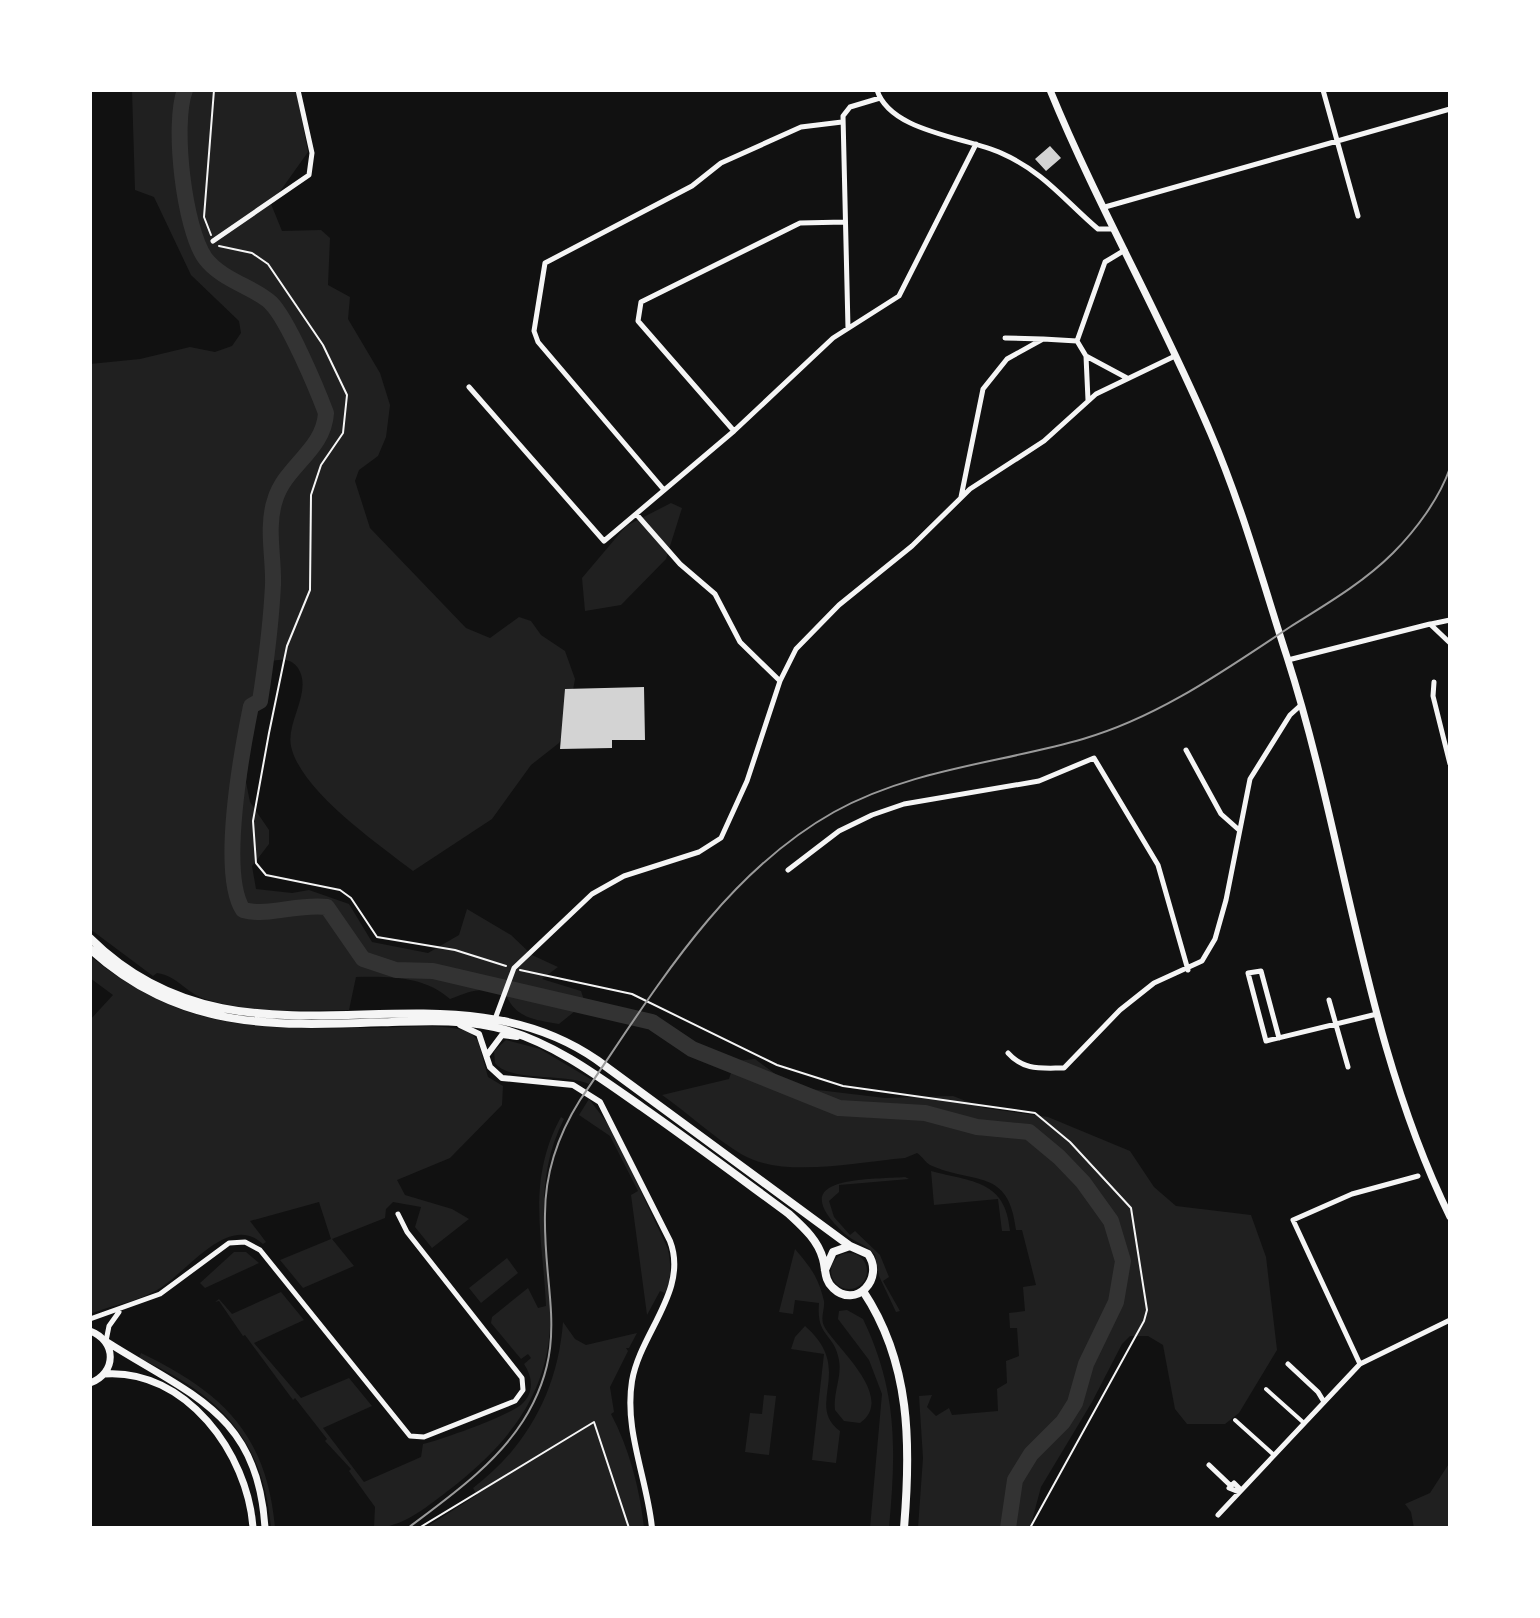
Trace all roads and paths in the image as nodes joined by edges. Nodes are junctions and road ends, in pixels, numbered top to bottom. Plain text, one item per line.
1 (214, 90) edge
2 (298, 90) edge
3 (877, 90) edge
4 (1050, 90) edge
5 (1323, 90) edge
6 (880, 98) junction
7 (1450, 109) edge
8 (842, 122) junction
9 (1337, 142) junction
10 (976, 144) junction
11 (1105, 207) junction
12 (1358, 216) dead end
13 (845, 222) junction
14 (1115, 229) junction
15 (213, 241) junction
16 (1125, 250) junction
17 (848, 329) junction
18 (1005, 338) dead end
19 (1043, 339) junction
20 (1077, 341) junction
21 (1086, 356) junction
22 (1175, 356) junction
23 (1128, 379) junction
24 (469, 387) dead end
25 (1088, 400) junction
26 (734, 431) junction
27 (664, 490) junction
28 (961, 499) junction
29 (637, 515) junction
30 (1450, 620) edge
31 (1430, 624) junction
32 (1450, 643) edge
33 (1286, 656) junction
34 (780, 681) junction
35 (1434, 682) dead end
36 (1301, 705) junction
37 (1186, 750) dead end
38 (1450, 761) edge
39 (1240, 830) junction
40 (788, 870) dead end
41 (90, 938) edge
42 (90, 949) edge
43 (514, 968) junction
44 (1188, 970) junction
45 (1329, 1000) dead end
46 (1377, 1014) junction
47 (495, 1019) junction
48 (448, 1022) junction
49 (1336, 1024) junction
50 (524, 1037) junction
51 (1279, 1038) junction
52 (1008, 1053) dead end
53 (487, 1055) junction
54 (1348, 1067) dead end
55 (1418, 1176) dead end
56 (398, 1214) dead end
57 (1450, 1217) edge
58 (850, 1246) junction
59 (825, 1270) junction
60 (863, 1291) junction
61 (120, 1311) junction
62 (90, 1319) edge
63 (1450, 1320) edge
64 (90, 1331) edge
65 (106, 1342) junction
66 (1288, 1364) dead end
67 (1360, 1364) junction
68 (104, 1374) junction
69 (90, 1383) edge
70 (1266, 1389) dead end
71 (1324, 1402) junction
72 (1235, 1420) dead end
73 (1304, 1423) junction
74 (1274, 1455) junction
75 (1209, 1465) dead end
76 (1236, 1489) junction
77 (1218, 1515) dead end
78 (253, 1528) edge
79 (265, 1528) edge
80 (419, 1528) edge
81 (629, 1528) edge
82 (652, 1528) edge
83 (904, 1528) edge
84 (1030, 1528) edge

1 - 15 path
2 - 15 street
3 - 6 street
4 - 11 main road
5 - 9 street
6 - 8 street
6 - 10 street
7 - 9 street
8 - 13 street
8 - 27 street
9 - 11 street
9 - 12 street
10 - 14 street
10 - 17 street
11 - 14 main road
13 - 17 street
13 - 26 street
14 - 16 main road
15 - 43 path
16 - 20 street
16 - 22 main road
17 - 26 street
18 - 19 street
19 - 20 street
19 - 28 street
20 - 21 street
21 - 23 street
21 - 25 street
22 - 23 street
22 - 33 main road
23 - 25 street
24 - 29 street
25 - 28 street
26 - 27 street
27 - 29 street
28 - 34 street
29 - 34 street
30 - 31 street
31 - 32 street
31 - 33 street
33 - 36 main road
34 - 43 street
35 - 38 street
36 - 39 street
36 - 46 main road
37 - 39 street
39 - 44 street
40 - 44 street
41 - 47 main road
42 - 48 main road
43 - 47 street
43 - 84 path
44 - 52 street
45 - 49 street
46 - 49 street
46 - 57 main road
47 - 58 main road
48 - 50 main road
48 - 53 street
49 - 51 street
49 - 54 street
50 - 53 street
50 - 59 main road
51 - 51 street
53 - 82 street
55 - 67 street
56 - 61 street
58 - 59 main road
58 - 60 main road
59 - 60 main road
60 - 83 main road
61 - 62 street
61 - 65 street
63 - 67 street
64 - 65 main road
65 - 68 main road
65 - 79 main road
66 - 71 street
67 - 71 street
68 - 69 main road
68 - 78 main road
70 - 73 street
71 - 73 street
72 - 74 street
73 - 74 street
74 - 76 street
75 - 76 street
76 - 77 street
80 - 81 path

